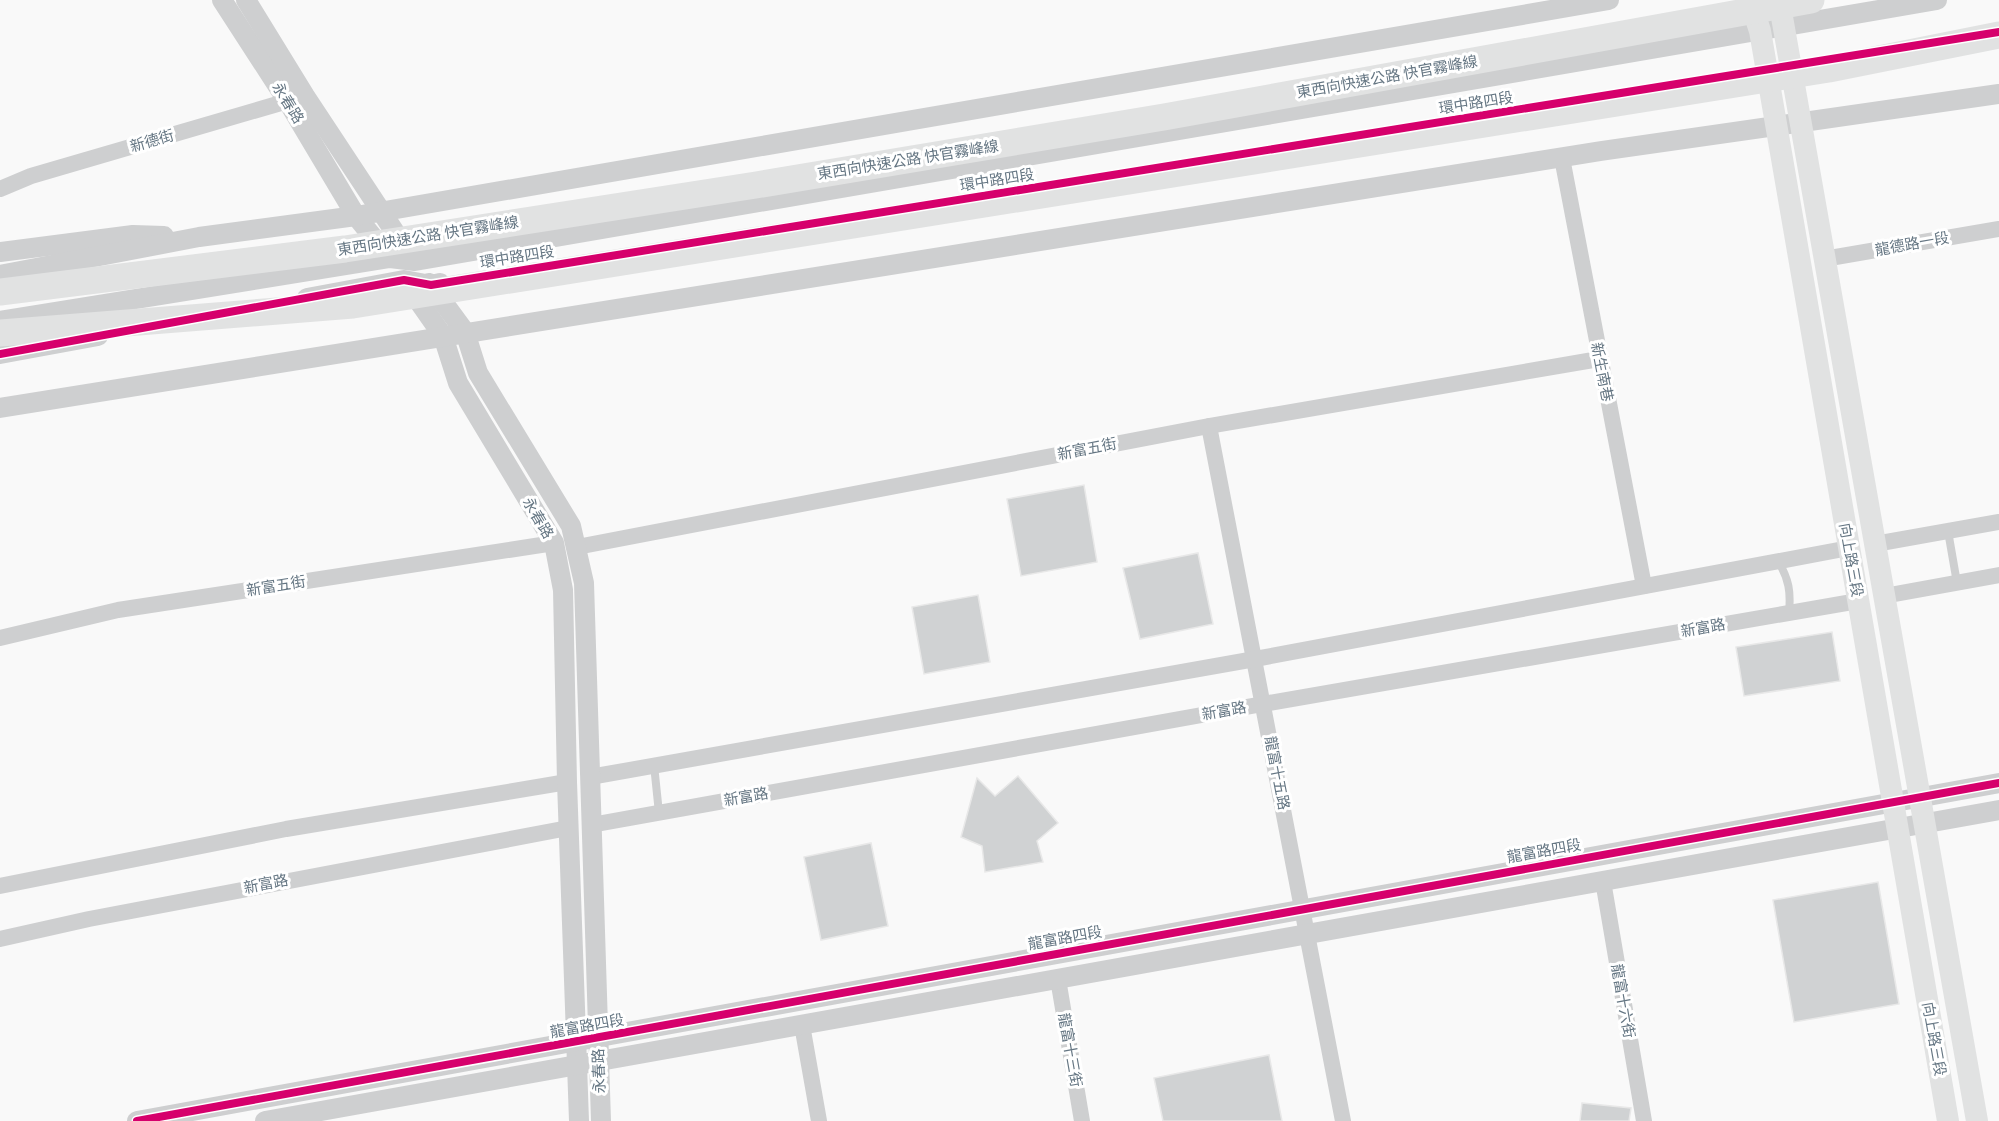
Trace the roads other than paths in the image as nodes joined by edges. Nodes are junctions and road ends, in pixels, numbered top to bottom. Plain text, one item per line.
1 (222, 0) edge
2 (246, 0) edge
3 (1609, 0) edge
4 (1750, 0) edge
5 (1779, 0) edge
6 (1811, 0) edge
7 (1937, 0) edge
8 (1783, 27) junction
9 (1760, 31) junction
10 (1999, 33) edge
11 (1999, 45) edge
12 (1789, 67) junction
13 (1829, 69) junction
14 (1765, 70) junction
15 (1999, 94) edge
16 (296, 99) junction
17 (1800, 123) junction
18 (1776, 126) junction
19 (1562, 158) junction
20 (0, 189) edge
21 (381, 210) junction
22 (356, 216) junction
23 (1999, 229) edge
24 (199, 237) junction
25 (0, 252) edge
26 (390, 258) junction
27 (1824, 259) junction
28 (415, 261) junction
29 (0, 275) edge
30 (404, 280) junction
31 (431, 285) junction
32 (0, 292) edge
33 (0, 321) edge
34 (465, 332) junction
35 (0, 333) edge
36 (443, 336) junction
37 (0, 354) edge
38 (1599, 359) junction
39 (0, 408) edge
40 (1209, 426) junction
41 (1999, 522) edge
42 (1948, 531) junction
43 (554, 543) junction
44 (1875, 544) junction
45 (577, 547) junction
46 (1849, 548) junction
47 (1778, 561) junction
48 (1999, 575) edge
49 (1957, 583) junction
50 (1644, 586) junction
51 (1884, 597) junction
52 (1858, 601) junction
53 (1789, 613) junction
54 (0, 638) edge
55 (1255, 659) junction
56 (1263, 704) junction
57 (654, 765) junction
58 (590, 777) junction
59 (567, 782) junction
60 (1999, 783) edge
61 (1919, 797) junction
62 (1892, 802) junction
63 (1999, 810) edge
64 (659, 813) junction
65 (1924, 823) junction
66 (591, 825) junction
67 (568, 828) junction
68 (1897, 828) junction
69 (1603, 881) junction
70 (0, 886) edge
71 (1304, 908) junction
72 (1308, 934) junction
73 (0, 939) edge
74 (1058, 979) junction
75 (802, 1025) junction
76 (598, 1037) junction
77 (576, 1041) junction
78 (599, 1061) junction
79 (577, 1065) junction
80 (318, 1116) edge
81 (137, 1121) edge
82 (265, 1121) edge
83 (579, 1121) edge
84 (601, 1121) edge
85 (819, 1121) edge
86 (1082, 1121) edge
87 (1343, 1121) edge
88 (1644, 1121) edge
89 (1948, 1121) edge
90 (1977, 1121) edge

1 - 16 street, 永春路
2 - 16 street, 永春路
3 - 21 street
4 - 9 main road, 向上路三段
5 - 8 main road, 向上路三段
6 - 32 highway, 東西向快速公路 快官霧峰線
7 - 8 street, 環中路四段
8 - 9 street, 環中路四段
8 - 12 main road, 向上路三段
9 - 14 main road, 向上路三段
9 - 28 street, 環中路四段
10 - 12 street, 環中路四段
10 - 13 highway
11 - 13 highway
12 - 14 street, 環中路四段
12 - 17 main road, 向上路三段
13 - 35 highway
14 - 18 main road, 向上路三段
14 - 31 street, 環中路四段
15 - 17 street
16 - 20 street, 新德街
16 - 21 street, 永春路
16 - 22 street, 永春路
17 - 18 street
17 - 27 main road, 向上路三段
18 - 19 street
18 - 46 main road, 向上路三段
19 - 34 street
19 - 38 street, 新生南巷
21 - 22 street
21 - 28 street, 永春路
22 - 24 street
22 - 26 street, 永春路
23 - 27 street, 龍德路一段
24 - 25 street
24 - 29 street
26 - 28 street, 環中路四段
26 - 30 street, 永春路
26 - 33 street, 環中路四段
27 - 44 main road, 向上路三段
28 - 31 street, 永春路
30 - 31 street, 環中路四段
30 - 36 street, 永春路
30 - 37 street, 環中路四段
31 - 34 street, 永春路
34 - 36 street
34 - 45 street, 永春路
36 - 39 street
36 - 43 street, 永春路
38 - 40 street, 新富五街
38 - 50 street, 新生南巷
40 - 45 street, 新富五街
40 - 55 street, 龍富十五路
41 - 42 street
42 - 44 street
42 - 49 lane
43 - 54 street, 新富五街
43 - 59 street, 永春路
44 - 51 main road, 向上路三段
45 - 58 street, 永春路
46 - 47 street
46 - 52 main road, 向上路三段
47 - 50 street
47 - 53 lane
48 - 49 street
49 - 51 street
50 - 55 street
51 - 61 main road, 向上路三段
52 - 53 street, 新富路
52 - 62 main road, 向上路三段
53 - 56 street, 新富路
55 - 56 street, 龍富十五路
55 - 57 street
56 - 64 street, 新富路
56 - 71 street, 龍富十五路
57 - 58 street
57 - 64 lane
58 - 66 street, 永春路
59 - 67 street, 永春路
59 - 70 street
60 - 61 street, 龍富路四段
61 - 62 street, 龍富路四段
61 - 65 main road, 向上路三段
62 - 68 main road, 向上路三段
62 - 71 street, 龍富路四段
63 - 65 street
64 - 66 street, 新富路
65 - 68 street
65 - 90 main road, 向上路三段
66 - 76 street, 永春路
67 - 73 street, 新富路
67 - 77 street, 永春路
68 - 69 street
68 - 89 main road, 向上路三段
69 - 72 street
69 - 88 street, 龍富十六街
71 - 72 street, 龍富十五路
71 - 76 street, 龍富路四段
72 - 74 street
72 - 87 street, 龍富十五路
74 - 75 street
74 - 86 street, 龍富十三街
75 - 78 street
75 - 85 street
76 - 77 street, 龍富路四段
76 - 78 street, 永春路
77 - 79 street, 永春路
77 - 81 street, 龍富路四段
78 - 79 street
78 - 84 street, 永春路
79 - 80 street
79 - 83 street, 永春路
80 - 82 street

